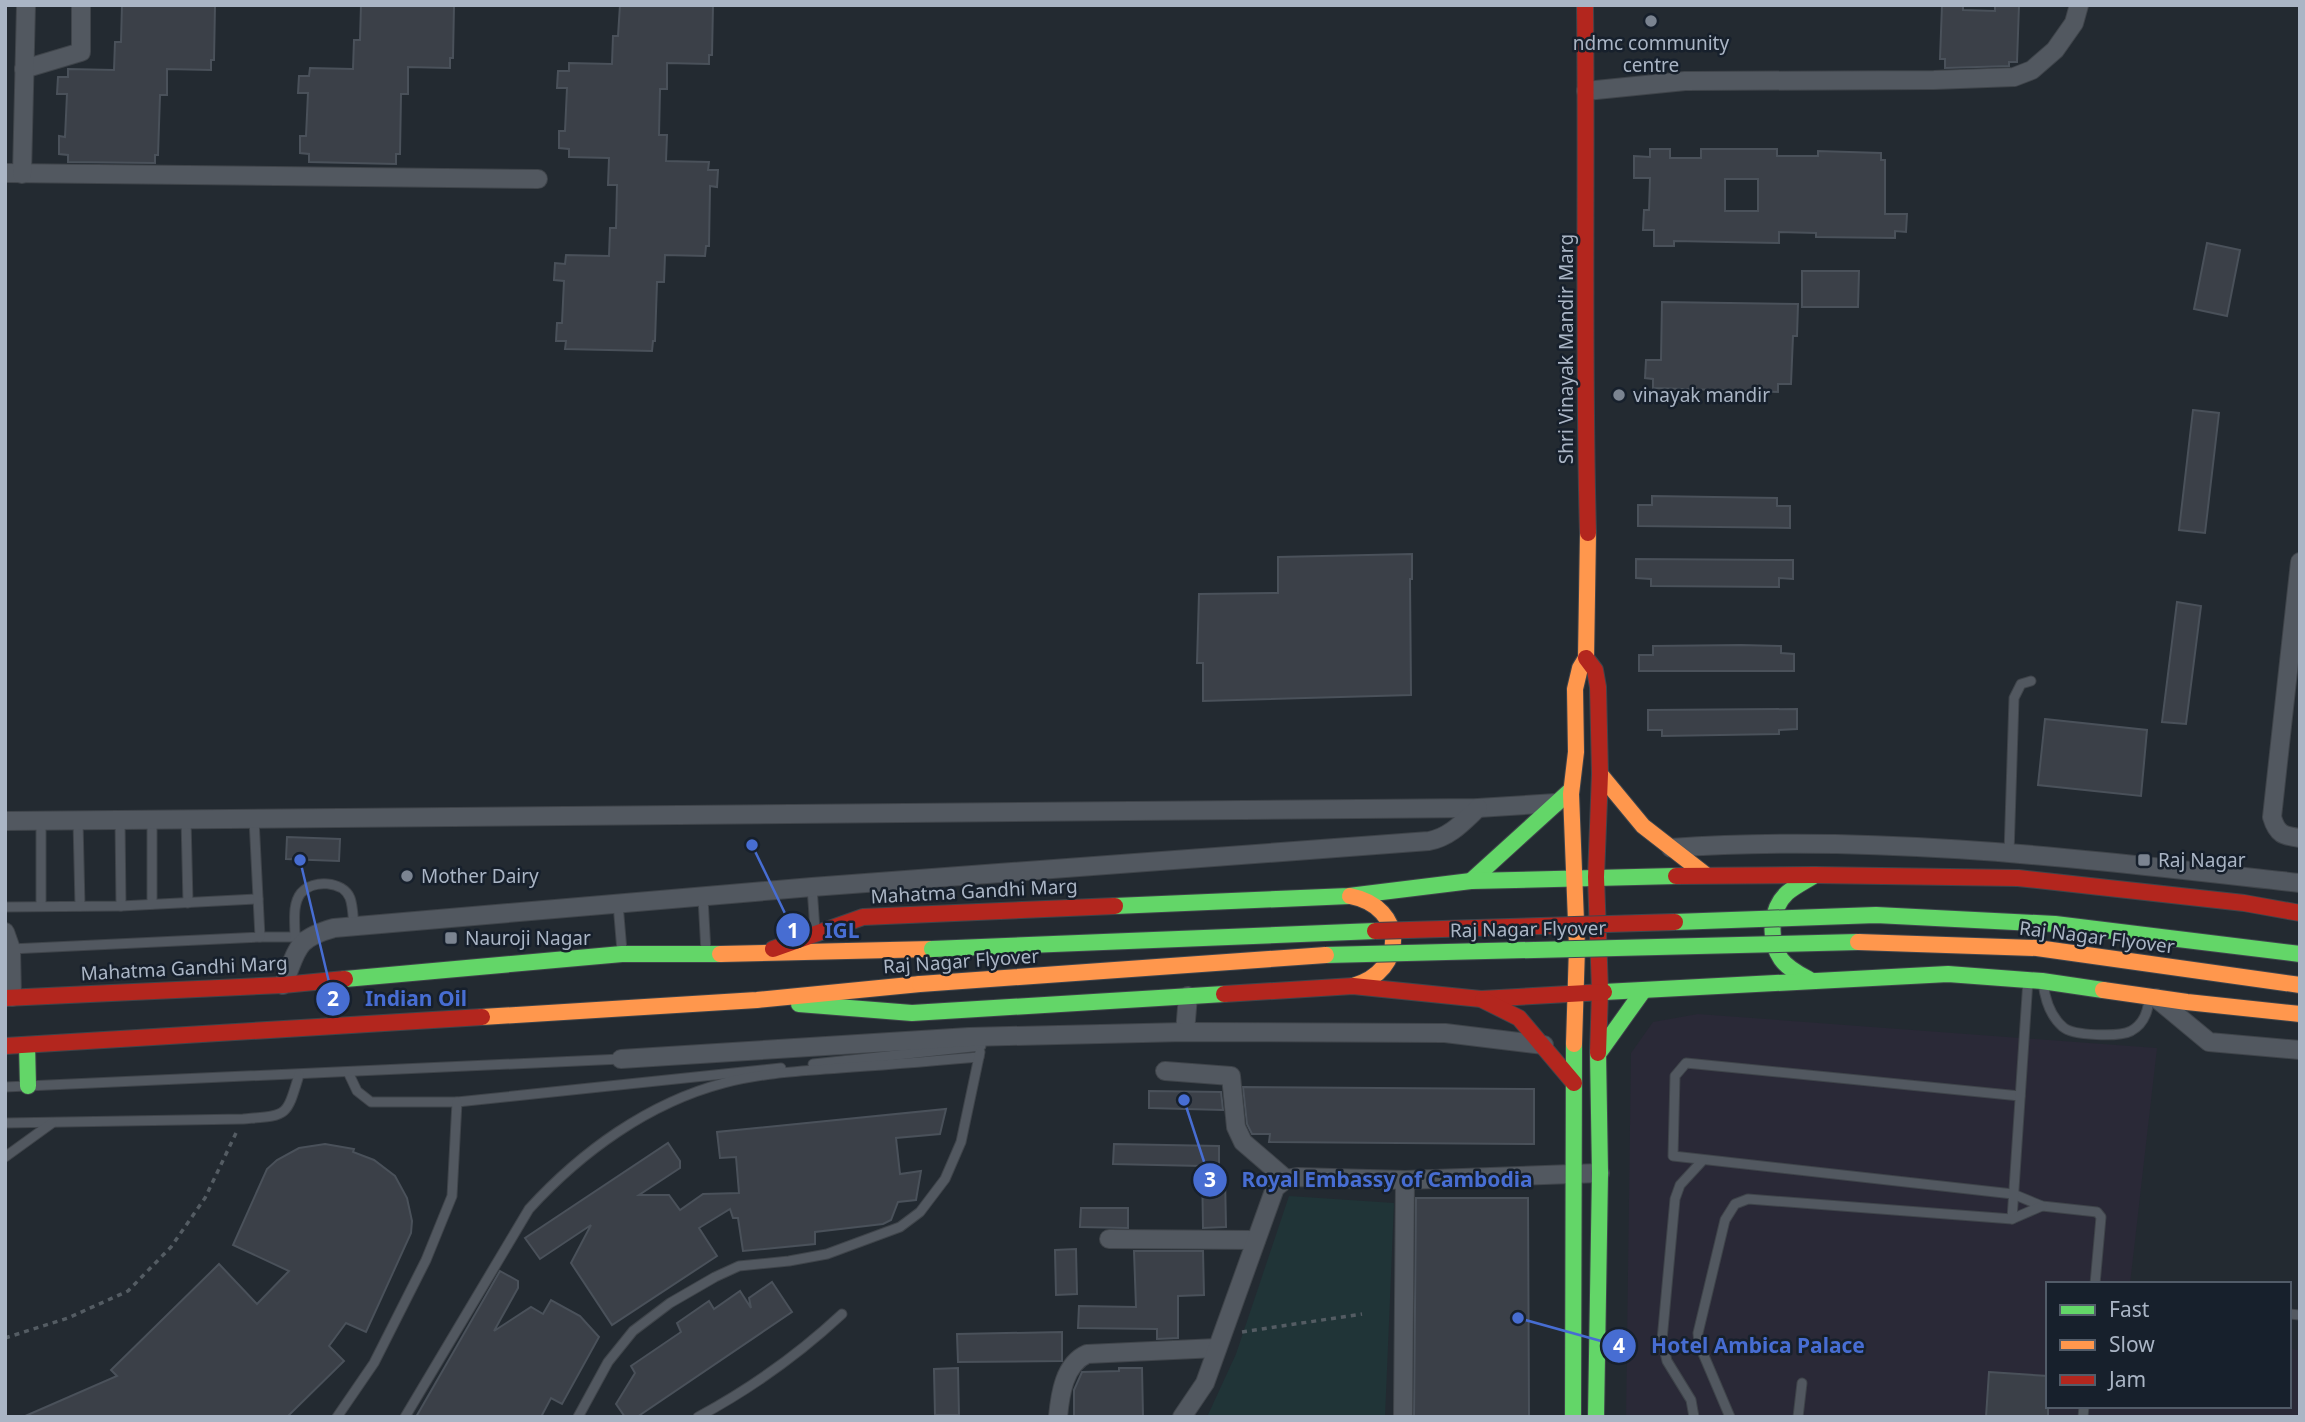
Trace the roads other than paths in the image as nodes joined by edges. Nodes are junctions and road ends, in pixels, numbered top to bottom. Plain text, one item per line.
1 (26, 5) edge
2 (81, 5) edge
3 (1585, 5) edge
4 (2079, 5) edge
5 (24, 69) junction
6 (1586, 91) junction
7 (14, 174) edge
8 (538, 179) dead end
9 (2300, 562) edge
10 (1586, 658) junction
11 (2031, 681) dead end
12 (1600, 774) junction
13 (1571, 790) junction
14 (1556, 803) junction
15 (1478, 808) junction
16 (254, 819) junction
17 (120, 820) junction
18 (152, 820) junction
19 (186, 820) junction
20 (5, 821) edge
21 (41, 821) junction
22 (78, 821) junction
23 (2300, 838) edge
24 (1671, 848) junction
25 (2009, 854) junction
26 (1706, 875) junction
27 (1815, 875) junction
28 (1596, 877) junction
29 (1574, 878) junction
30 (2249, 878) junction
31 (1471, 881) junction
32 (2300, 883) edge
33 (812, 887) junction
34 (1349, 896) junction
35 (703, 898) junction
36 (258, 899) junction
37 (188, 902) junction
38 (2244, 903) junction
39 (152, 904) junction
40 (618, 904) junction
41 (5, 906) edge
42 (41, 906) junction
43 (80, 906) junction
44 (121, 906) junction
45 (2300, 913) edge
46 (354, 926) junction
47 (816, 934) junction
48 (260, 937) junction
49 (302, 937) junction
50 (8, 940) edge
51 (622, 954) junction
52 (706, 954) junction
53 (761, 954) junction
54 (2300, 954) edge
55 (1812, 981) junction
56 (2035, 981) junction
57 (282, 985) junction
58 (2300, 985) edge
59 (1353, 986) junction
60 (1643, 991) junction
61 (1600, 992) junction
62 (1577, 993) junction
63 (1188, 996) junction
64 (9, 997) edge
65 (2153, 997) junction
66 (1480, 999) junction
67 (757, 1000) junction
68 (2300, 1014) edge
69 (1185, 1032) junction
70 (982, 1042) junction
71 (27, 1045) junction
72 (1544, 1045) junction
73 (5, 1046) edge
74 (2300, 1050) edge
75 (1598, 1054) junction
76 (979, 1058) junction
77 (621, 1059) joint
78 (1165, 1071) dead end
79 (348, 1072) junction
80 (299, 1075) junction
81 (1574, 1083) junction
82 (28, 1086) junction
83 (5, 1087) edge
84 (2020, 1096) junction
85 (457, 1102) junction
86 (53, 1123) junction
87 (5, 1124) edge
88 (5, 1157) edge
89 (1703, 1160) junction
90 (1600, 1173) junction
91 (1575, 1175) junction
92 (1286, 1179) junction
93 (1405, 1180) junction
94 (2013, 1194) junction
95 (2042, 1206) junction
96 (2012, 1219) junction
97 (1109, 1239) dead end
98 (1256, 1240) junction
99 (2095, 1282) edge
100 (842, 1314) dead end
101 (1220, 1341) junction
102 (1802, 1382) dead end
103 (337, 1417) edge
104 (405, 1417) edge
105 (578, 1417) edge
106 (698, 1417) edge
107 (1058, 1417) edge
108 (1182, 1417) edge
109 (1403, 1417) edge
110 (1573, 1417) edge
111 (1595, 1417) edge
112 (1694, 1417) edge
113 (1730, 1417) edge
114 (1798, 1417) edge

1 - 5 street
2 - 5 street
3 - 6 street, Shri Vinayak Mandir Marg
4 - 6 street
5 - 7 street
6 - 10 street, Shri Vinayak Mandir Marg
7 - 8 street
9 - 23 street
10 - 12 street
10 - 13 street, Shri Vinayak Mandir Marg
11 - 25 lane
12 - 24 street
12 - 28 street
13 - 14 street
13 - 29 street
14 - 15 street
14 - 31 street
15 - 16 street
15 - 33 street
16 - 19 street
16 - 36 lane
17 - 18 street
17 - 22 street
17 - 44 lane
18 - 19 street
18 - 39 lane
19 - 37 lane
20 - 21 street
21 - 22 street
21 - 42 lane
22 - 43 lane
24 - 25 street
24 - 26 street
25 - 30 street
26 - 27 street, Mahatma Gandhi Marg
26 - 28 street, Mahatma Gandhi Marg
27 - 38 street, Mahatma Gandhi Marg
27 - 55 street
28 - 29 street, Mahatma Gandhi Marg
28 - 61 street
29 - 31 street, Mahatma Gandhi Marg
29 - 62 street
30 - 32 street
30 - 38 street
31 - 34 street, Mahatma Gandhi Marg
33 - 35 street
33 - 47 lane
34 - 47 street, Mahatma Gandhi Marg
34 - 59 street
35 - 40 street
35 - 52 lane
36 - 37 lane
36 - 48 lane
37 - 39 lane
38 - 45 street, Mahatma Gandhi Marg
39 - 44 lane
40 - 46 street
40 - 51 lane
41 - 42 lane
42 - 43 lane
43 - 44 lane
46 - 49 street
46 - 49 lane
47 - 53 street, Mahatma Gandhi Marg
48 - 49 lane
48 - 50 lane
49 - 57 street
50 - 64 street
51 - 52 street, Mahatma Gandhi Marg
51 - 57 street, Mahatma Gandhi Marg
52 - 53 street, Mahatma Gandhi Marg
53 - 54 street, Raj Nagar Flyover, bridge
55 - 56 street
55 - 60 street
56 - 65 street
56 - 65 lane
56 - 84 lane
57 - 64 street, Mahatma Gandhi Marg
58 - 67 street, Raj Nagar Flyover, bridge
59 - 63 street
59 - 66 street
60 - 61 street
60 - 75 street
61 - 62 street
61 - 75 street
62 - 66 street
62 - 81 street
63 - 67 street
63 - 69 street
65 - 68 street
65 - 74 street
66 - 72 street
67 - 71 street
69 - 70 street
69 - 72 street
70 - 76 lane
70 - 77 street
70 - 85 lane
71 - 73 street
71 - 82 street
72 - 81 street
75 - 90 street
76 - 104 lane
76 - 105 lane
77 - 79 lane
78 - 92 street
79 - 80 lane
79 - 85 lane
80 - 82 lane
80 - 86 lane
81 - 91 street
82 - 83 lane
84 - 89 lane
84 - 94 lane
85 - 103 lane
86 - 87 lane
86 - 88 lane
89 - 94 lane
89 - 112 lane
90 - 91 street
90 - 111 street
91 - 93 street
91 - 110 street
92 - 93 street
92 - 98 street
93 - 109 street
94 - 95 lane
94 - 96 lane
95 - 96 lane
95 - 99 lane
96 - 113 lane
97 - 98 street
98 - 101 street
100 - 106 lane
101 - 107 street
101 - 108 street
102 - 114 lane

